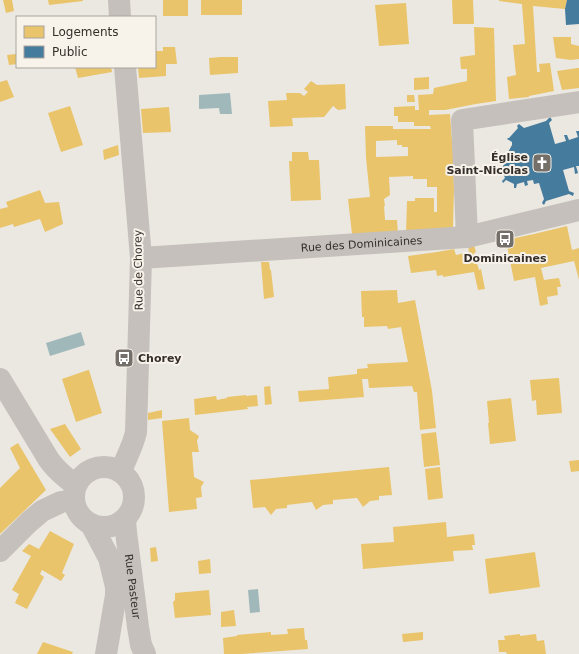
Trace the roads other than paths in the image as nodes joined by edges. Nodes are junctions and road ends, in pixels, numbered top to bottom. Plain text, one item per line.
1 (119, 0) edge
2 (120, 16) edge
3 (125, 68) edge
4 (579, 102) edge
5 (579, 210) edge
6 (467, 237) junction
7 (141, 258) junction
8 (0, 379) edge
9 (121, 471) junction
10 (75, 492) junction
11 (125, 519) junction
12 (91, 524) junction
13 (0, 551) edge
14 (106, 654) edge
15 (145, 654) edge

1 - 2 street
3 - 7 street, Rue de Chorey
4 - 6 street
5 - 6 street, Rue des Dominicaines
6 - 7 street, Rue des Dominicaines
7 - 9 street, Rue de Chorey
8 - 10 street
9 - 10 street
9 - 11 street
10 - 12 street
10 - 13 street
11 - 12 street
11 - 15 street, Rue Pasteur
12 - 14 street

